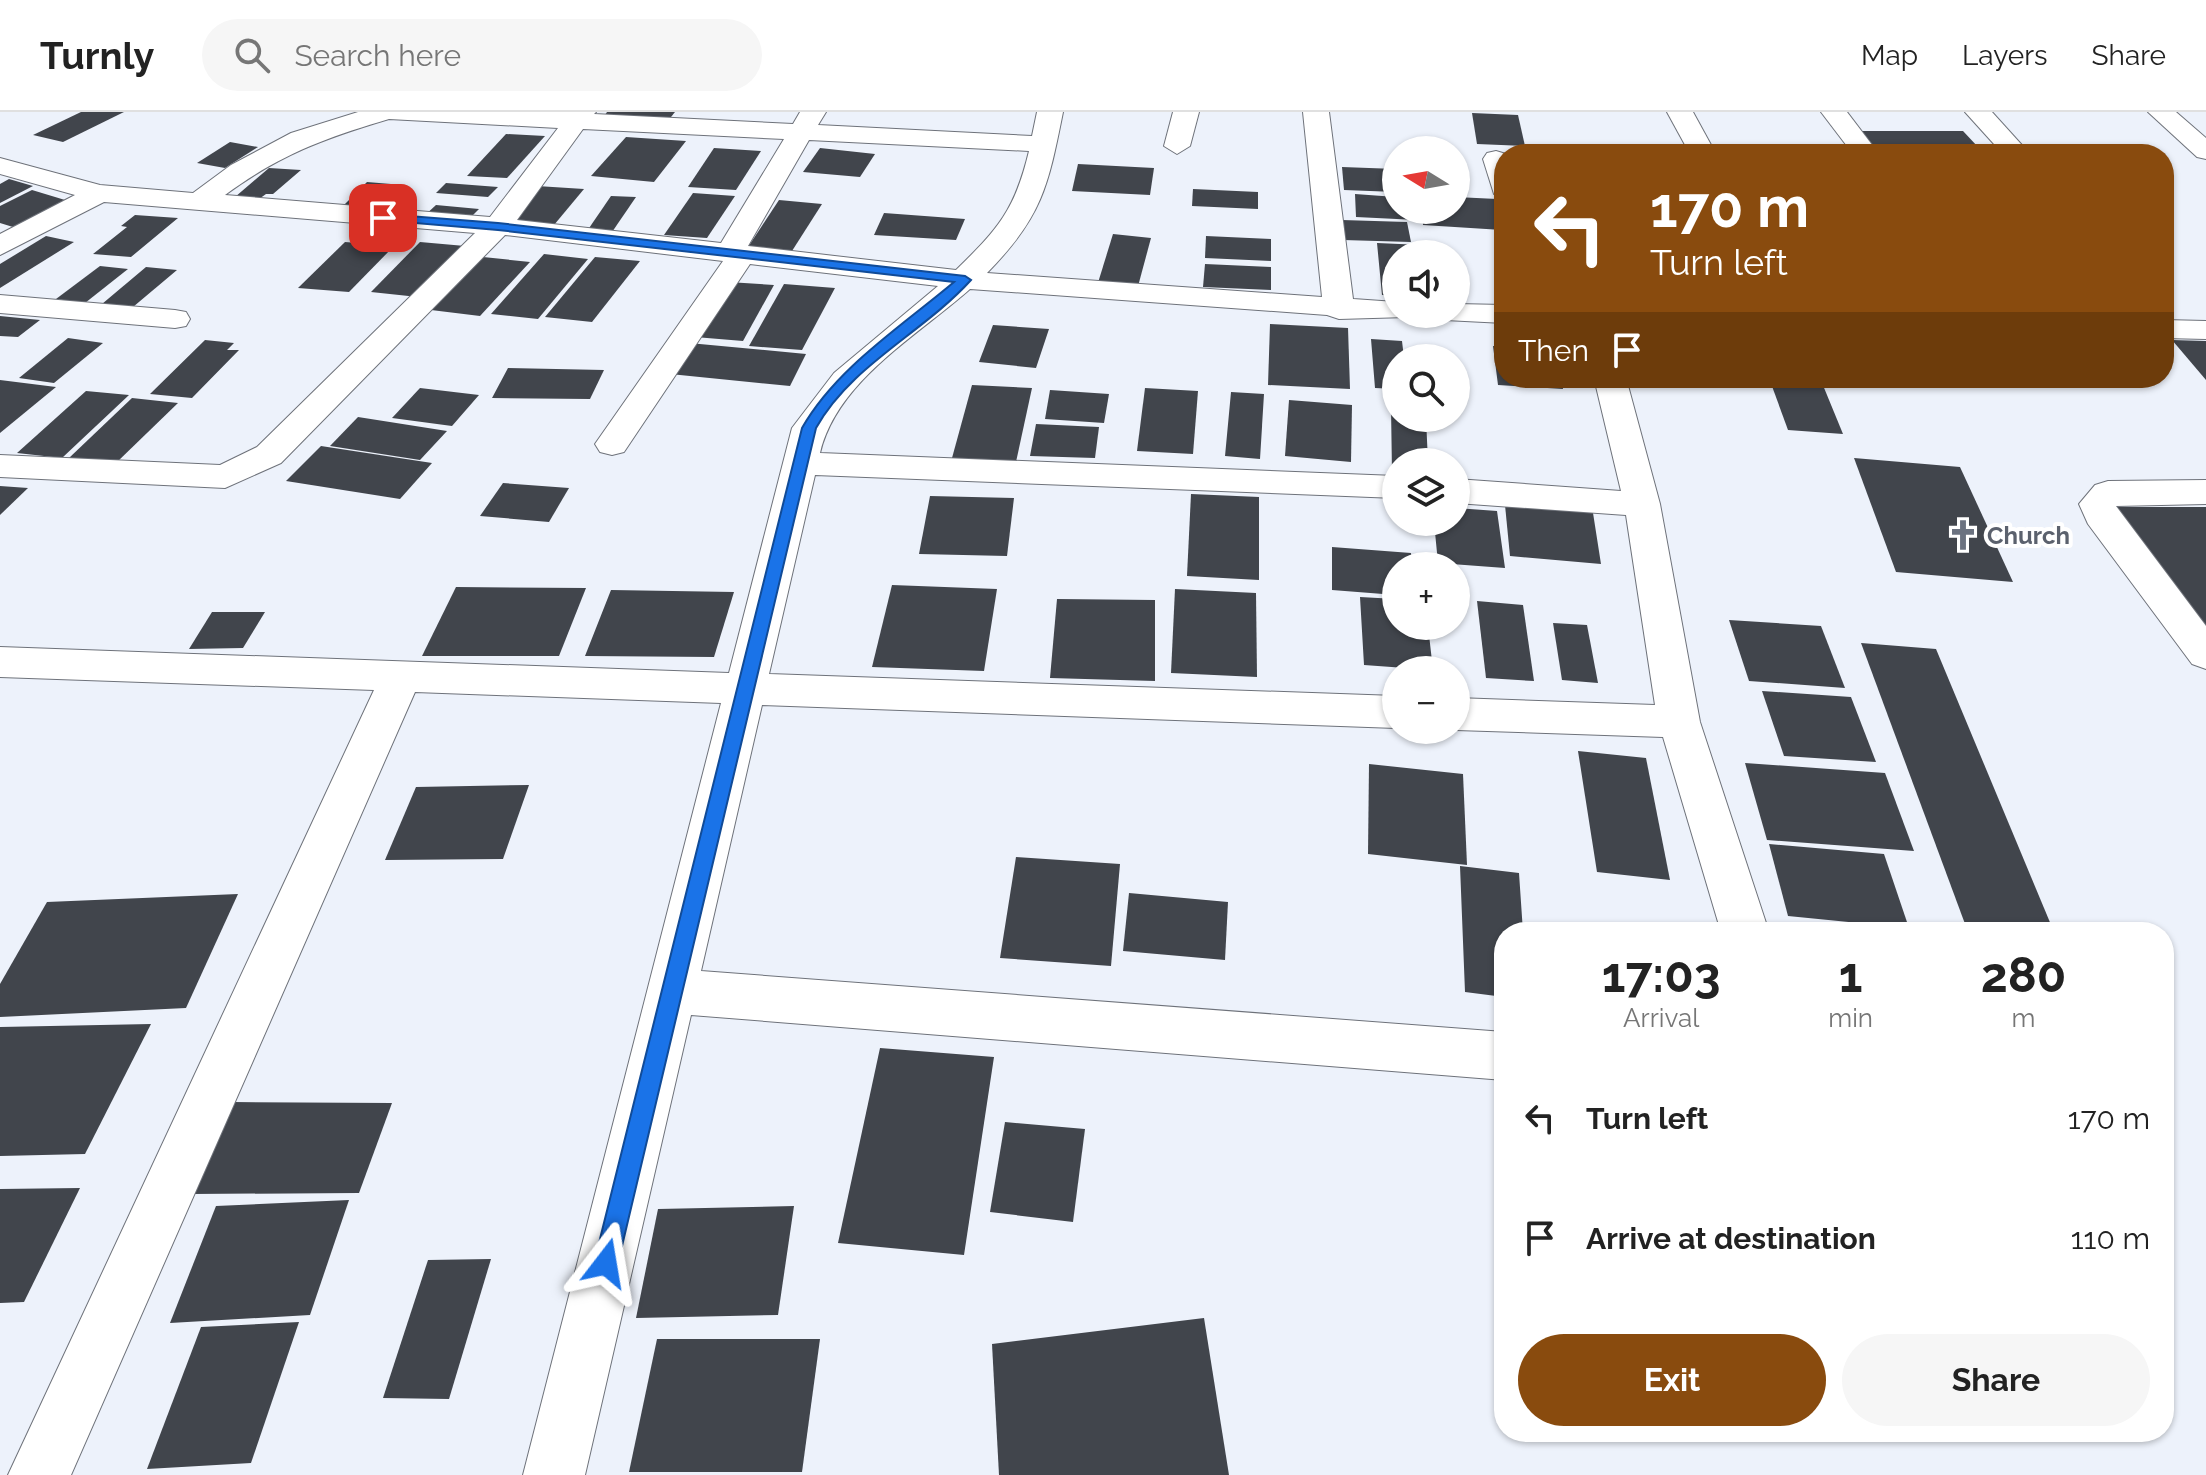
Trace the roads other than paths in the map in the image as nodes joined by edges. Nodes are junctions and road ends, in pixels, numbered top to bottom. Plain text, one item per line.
1 (384, 112) edge
2 (392, 112) edge
3 (1050, 112) edge
4 (1186, 112) edge
5 (1316, 112) edge
6 (1680, 112) edge
7 (1834, 112) edge
8 (1978, 112) edge
9 (2161, 112) edge
10 (579, 118) edge
11 (808, 122) edge
12 (1043, 144) junction
13 (1698, 144) edge
14 (1858, 144) edge
15 (2008, 144) edge
16 (1177, 146) dead end
17 (2206, 151) edge
18 (0, 166) edge
19 (99, 193) junction
20 (198, 202) junction
21 (498, 226) junction
22 (0, 246) edge
23 (736, 254) junction
24 (965, 280) junction
25 (0, 304) edge
26 (1339, 310) junction
27 (1382, 311) edge
28 (1470, 313) edge
29 (1494, 314) edge
30 (175, 319) dead end
31 (1613, 388) edge
32 (612, 444) dead end
33 (801, 463) junction
34 (0, 466) edge
35 (1382, 486) edge
36 (1470, 492) edge
37 (2206, 492) edge
38 (1642, 504) junction
39 (2206, 654) edge
40 (0, 662) edge
41 (401, 677) junction
42 (746, 689) junction
43 (1382, 712) edge
44 (1470, 715) edge
45 (1679, 722) junction
46 (1742, 922) edge
47 (672, 991) junction
48 (1494, 1055) edge
49 (39, 1475) edge
50 (554, 1475) edge

1 - 20 street
2 - 10 street
3 - 12 street
4 - 16 street
5 - 26 street
6 - 13 street
7 - 14 street
8 - 15 street
9 - 17 street
10 - 11 street
10 - 21 street
11 - 12 street
11 - 23 street
12 - 24 street
18 - 19 street
19 - 20 street
19 - 22 street
20 - 21 street
21 - 23 street
21 - 34 street
23 - 24 street
23 - 32 street
24 - 26 street
24 - 33 street
25 - 30 street
26 - 27 street
28 - 29 street
31 - 38 street
33 - 35 street
33 - 42 street
36 - 38 street
37 - 39 street
38 - 45 street
40 - 41 street
41 - 42 street
41 - 49 street
42 - 43 street
42 - 47 street
44 - 45 street
45 - 46 street
47 - 48 street
47 - 50 street

